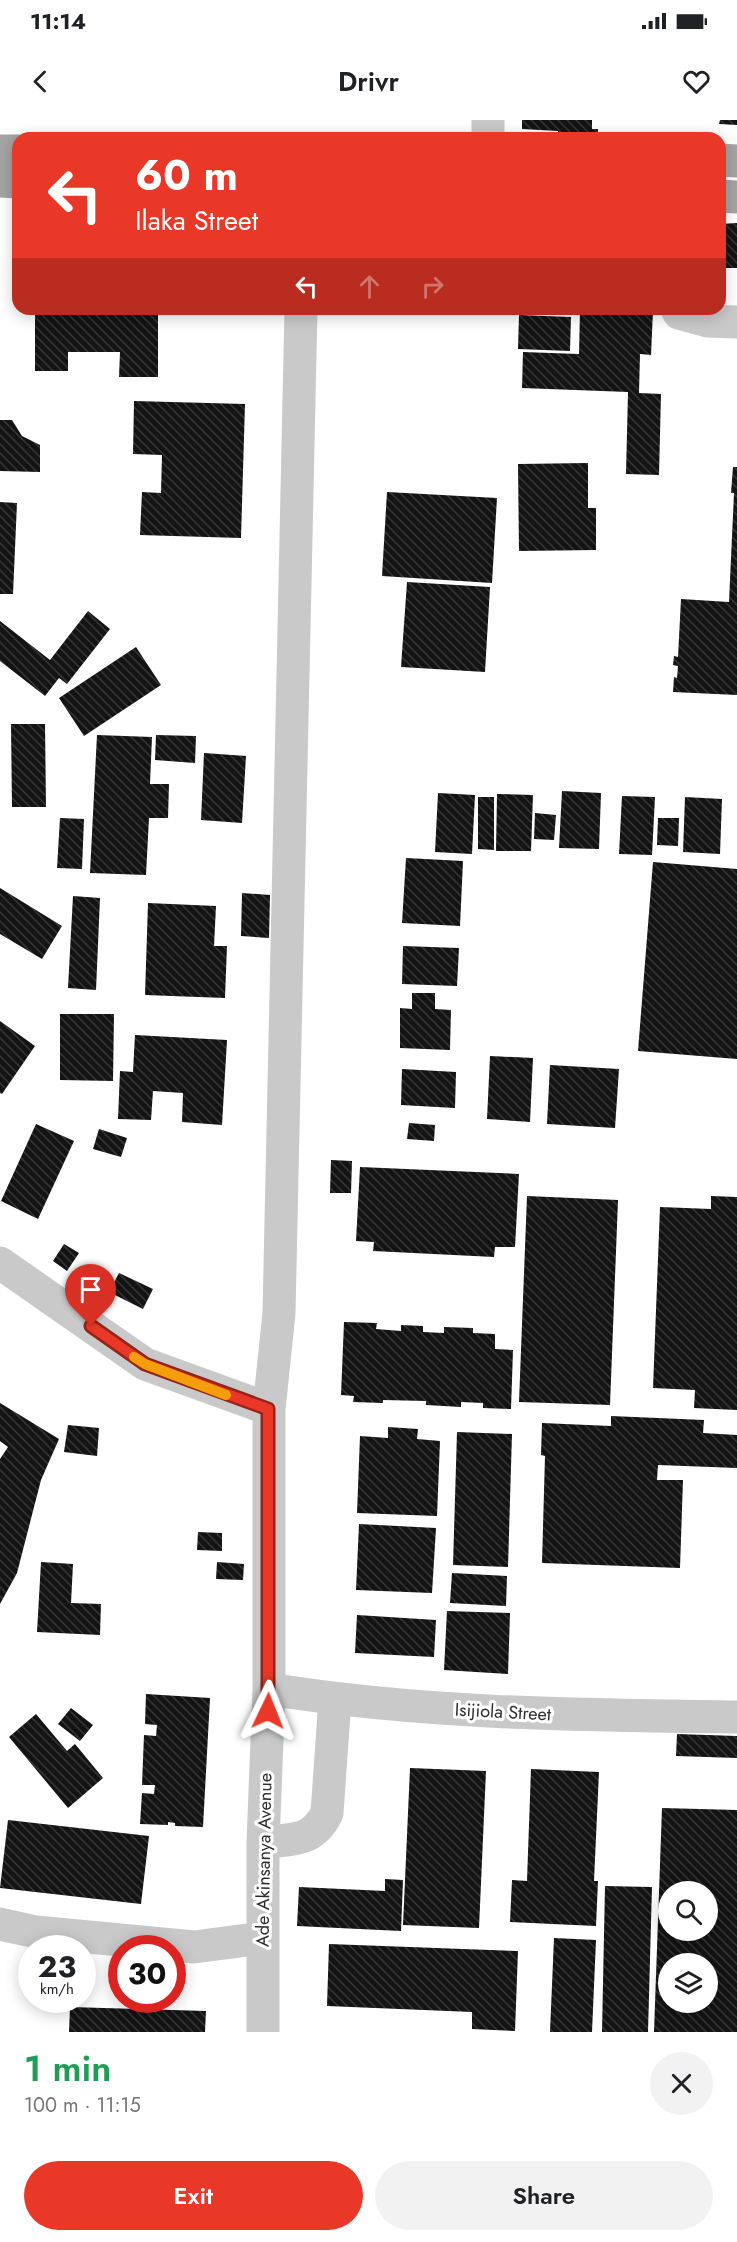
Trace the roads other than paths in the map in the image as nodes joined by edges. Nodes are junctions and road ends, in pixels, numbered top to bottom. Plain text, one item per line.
1 (302, 315) edge
2 (686, 315) edge
3 (737, 322) edge
4 (0, 1263) edge
5 (268, 1409) junction
6 (270, 1689) junction
7 (335, 1699) junction
8 (737, 1717) edge
9 (263, 1843) junction
10 (0, 1924) edge
11 (262, 1938) junction
12 (263, 2032) edge

1 - 5 street, Ade Akinsanya Avenue
2 - 3 street
4 - 5 street
5 - 6 street, Ade Akinsanya Avenue
6 - 7 street, Isijiola Street
6 - 9 street, Ade Akinsanya Avenue
7 - 8 street, Isijiola Street
7 - 9 street
9 - 11 street, Ade Akinsanya Avenue
10 - 11 street
11 - 12 street, Ade Akinsanya Avenue

